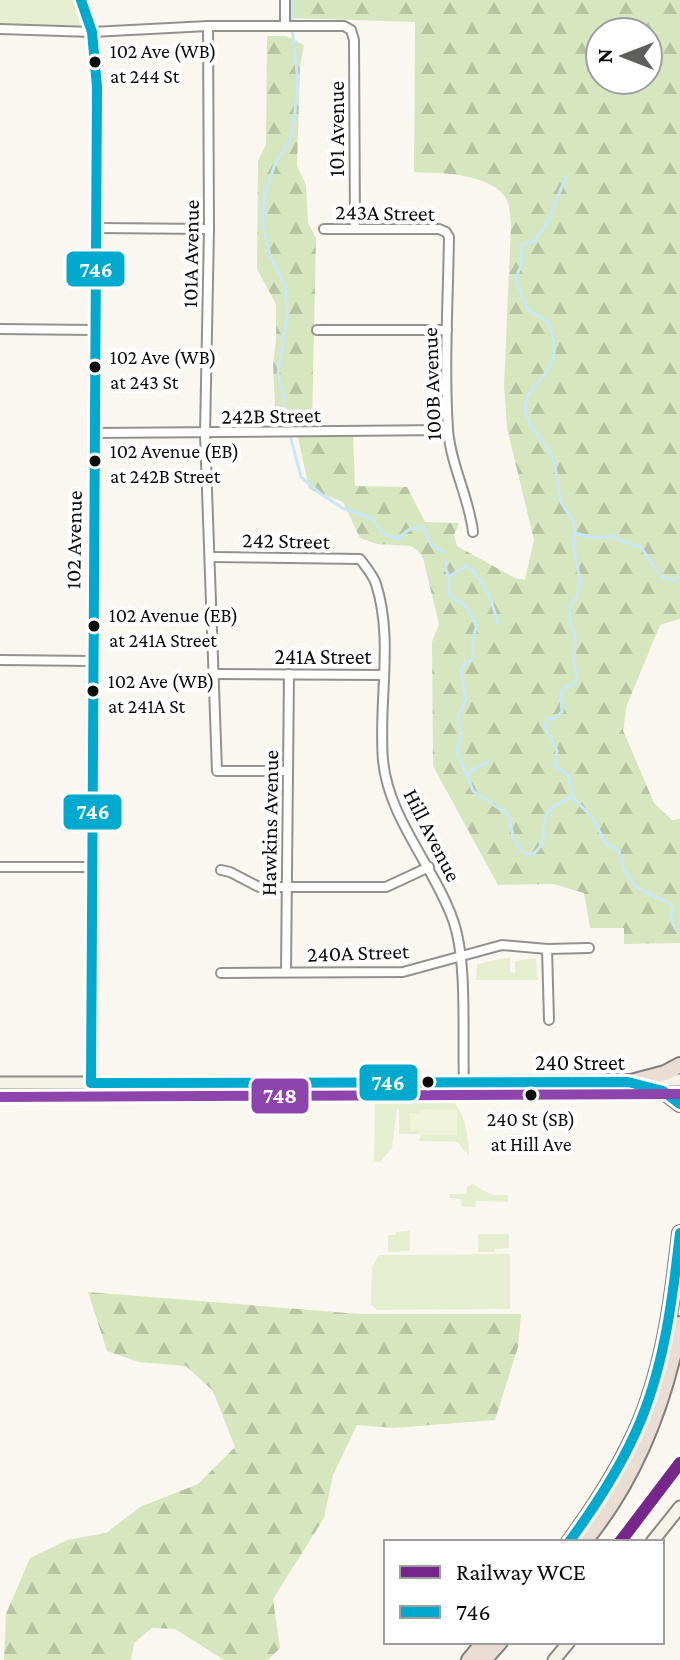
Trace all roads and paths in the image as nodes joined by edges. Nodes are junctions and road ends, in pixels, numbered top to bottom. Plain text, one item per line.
1 (81, 0) edge
2 (285, 0) edge
3 (208, 26) junction
4 (285, 26) junction
5 (0, 29) edge
6 (92, 32) junction
7 (96, 228) junction
8 (355, 228) junction
9 (209, 229) junction
10 (324, 229) dead end
11 (446, 232) joint
12 (0, 329) edge
13 (94, 330) junction
14 (317, 330) dead end
15 (447, 330) junction
16 (448, 430) junction
17 (94, 433) junction
18 (205, 434) junction
19 (473, 532) dead end
20 (211, 557) junction
21 (360, 559) joint
22 (0, 660) edge
23 (92, 661) junction
24 (214, 674) junction
25 (289, 674) junction
26 (384, 675) junction
27 (288, 771) junction
28 (0, 867) edge
29 (91, 867) junction
30 (429, 867) junction
31 (221, 870) dead end
32 (287, 887) junction
33 (589, 948) dead end
34 (547, 949) junction
35 (460, 957) junction
36 (286, 972) junction
37 (221, 973) dead end
38 (549, 1020) dead end
39 (680, 1065) edge
40 (680, 1080) edge
41 (628, 1082) junction
42 (0, 1083) edge
43 (91, 1083) junction
44 (464, 1083) junction
45 (680, 1104) edge
46 (680, 1233) edge
47 (680, 1324) edge
48 (680, 1507) edge
49 (570, 1540) edge
50 (586, 1540) edge
51 (654, 1540) edge
52 (482, 1644) edge
53 (498, 1644) edge
54 (567, 1644) edge
55 (469, 1660) edge
56 (484, 1660) edge
57 (554, 1660) edge

1 - 6 main road, 102 Avenue
2 - 4 street
3 - 4 street
3 - 6 street
3 - 9 street, 101A Avenue
4 - 8 street, 101 Avenue
5 - 6 street
6 - 7 main road, 102 Avenue
7 - 9 street
7 - 13 main road, 102 Avenue
8 - 10 street, 243A Street
8 - 11 street, 243A Street
9 - 18 street, 101A Avenue
11 - 15 street, 100B Avenue
12 - 13 street
13 - 17 main road, 102 Avenue
14 - 15 street
15 - 16 street, 100B Avenue
16 - 18 street, 242B Street
16 - 19 street, 100B Avenue
17 - 18 street, 242B Street
17 - 23 main road, 102 Avenue
18 - 20 street, 101A Avenue
20 - 21 street, 242 Street
20 - 24 street, 101A Avenue
21 - 26 street, Hill Avenue
22 - 23 street
23 - 29 main road, 102 Avenue
24 - 25 street, 241A Street
24 - 27 street, 101A Avenue
25 - 26 street, 241A Street
25 - 27 street, Hawkins Avenue
26 - 30 street, Hill Avenue
27 - 32 street, Hawkins Avenue
28 - 29 street
29 - 43 main road, 102 Avenue
30 - 32 street
30 - 35 street, Hill Avenue
31 - 32 street
32 - 36 street, Hawkins Avenue
33 - 34 street, 240A Street
34 - 35 street, 240A Street
34 - 38 street
35 - 36 street, 240A Street
35 - 44 street, Hill Avenue
36 - 37 street, 240A Street
39 - 41 highway
40 - 41 main road, 240 Street
41 - 44 main road, 240 Street
41 - 45 highway
42 - 43 main road, 240 Street
43 - 44 main road, 240 Street
46 - 49 highway
47 - 50 highway
48 - 51 main road
52 - 55 highway
53 - 56 highway
54 - 57 main road

